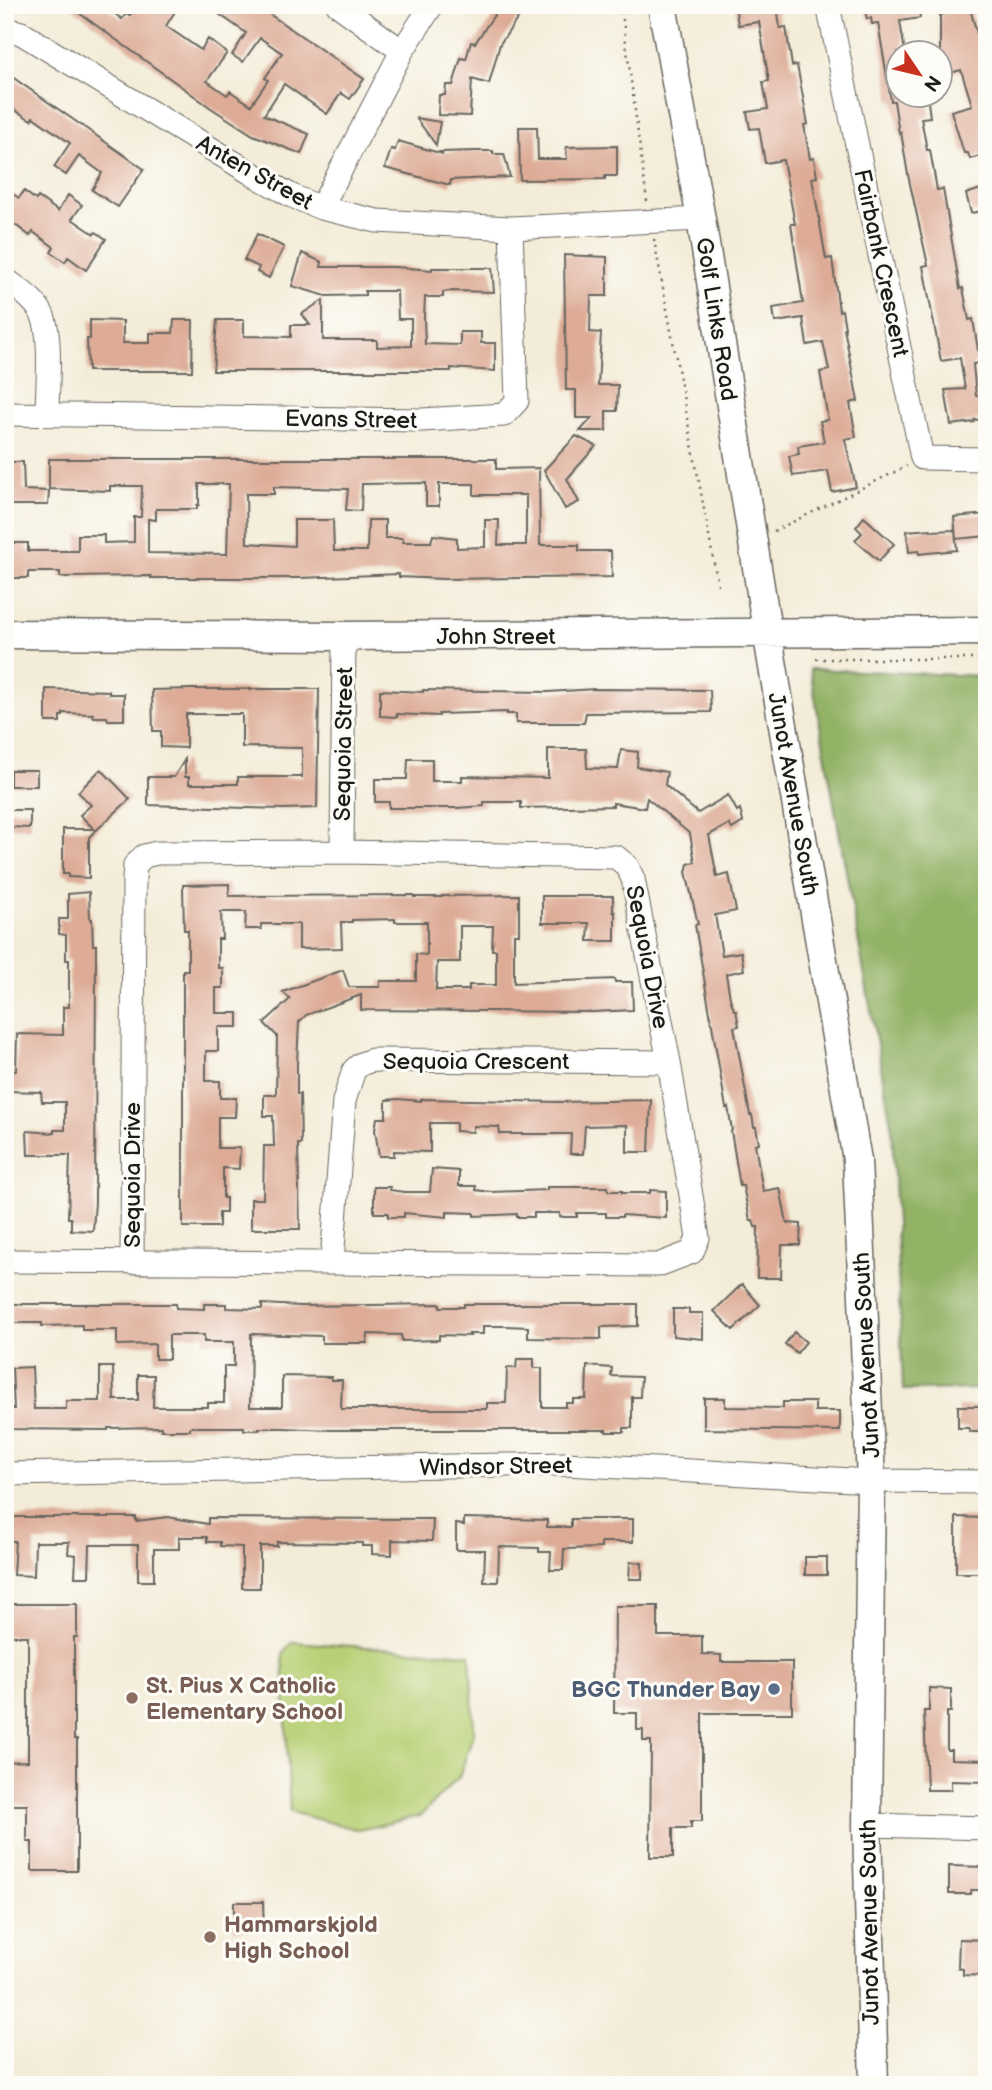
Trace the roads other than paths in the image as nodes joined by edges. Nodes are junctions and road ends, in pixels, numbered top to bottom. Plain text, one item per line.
1 (338, 5) edge
2 (432, 5) edge
3 (662, 5) edge
4 (828, 5) edge
5 (5, 29) edge
6 (402, 51) junction
7 (321, 208) junction
8 (701, 219) junction
9 (512, 228) junction
10 (5, 279) edge
11 (5, 414) edge
12 (47, 414) junction
13 (987, 459) edge
14 (987, 631) edge
15 (5, 634) edge
16 (768, 634) junction
17 (344, 636) junction
18 (342, 852) junction
19 (669, 1062) junction
20 (5, 1261) edge
21 (131, 1262) junction
22 (332, 1262) junction
23 (5, 1474) edge
24 (872, 1481) junction
25 (987, 1482) edge
26 (867, 1825) junction
27 (987, 1828) edge
28 (874, 2085) edge

1 - 6 street
2 - 6 street
3 - 8 main road, Golf Links Road
4 - 13 street, Fairbank Crescent
5 - 7 street, Anten Street
6 - 7 street
7 - 9 street, Anten Street
8 - 9 street, Anten Street
8 - 16 main road, Golf Links Road
9 - 12 street, Evans Street
10 - 12 street
11 - 12 street, Evans Street
14 - 16 main road, John Street
15 - 17 main road, John Street
16 - 17 main road, John Street
16 - 24 main road, Junot Avenue South
17 - 18 street, Sequoia Street
18 - 19 street, Sequoia Drive
18 - 21 street, Sequoia Drive
19 - 22 street, Sequoia Crescent
19 - 22 street, Sequoia Drive
20 - 21 street, Sequoia Drive
21 - 22 street, Sequoia Drive
23 - 24 street, Windsor Street
24 - 25 street, Windsor Street
24 - 26 main road, Junot Avenue South
26 - 27 street
26 - 28 main road, Junot Avenue South

